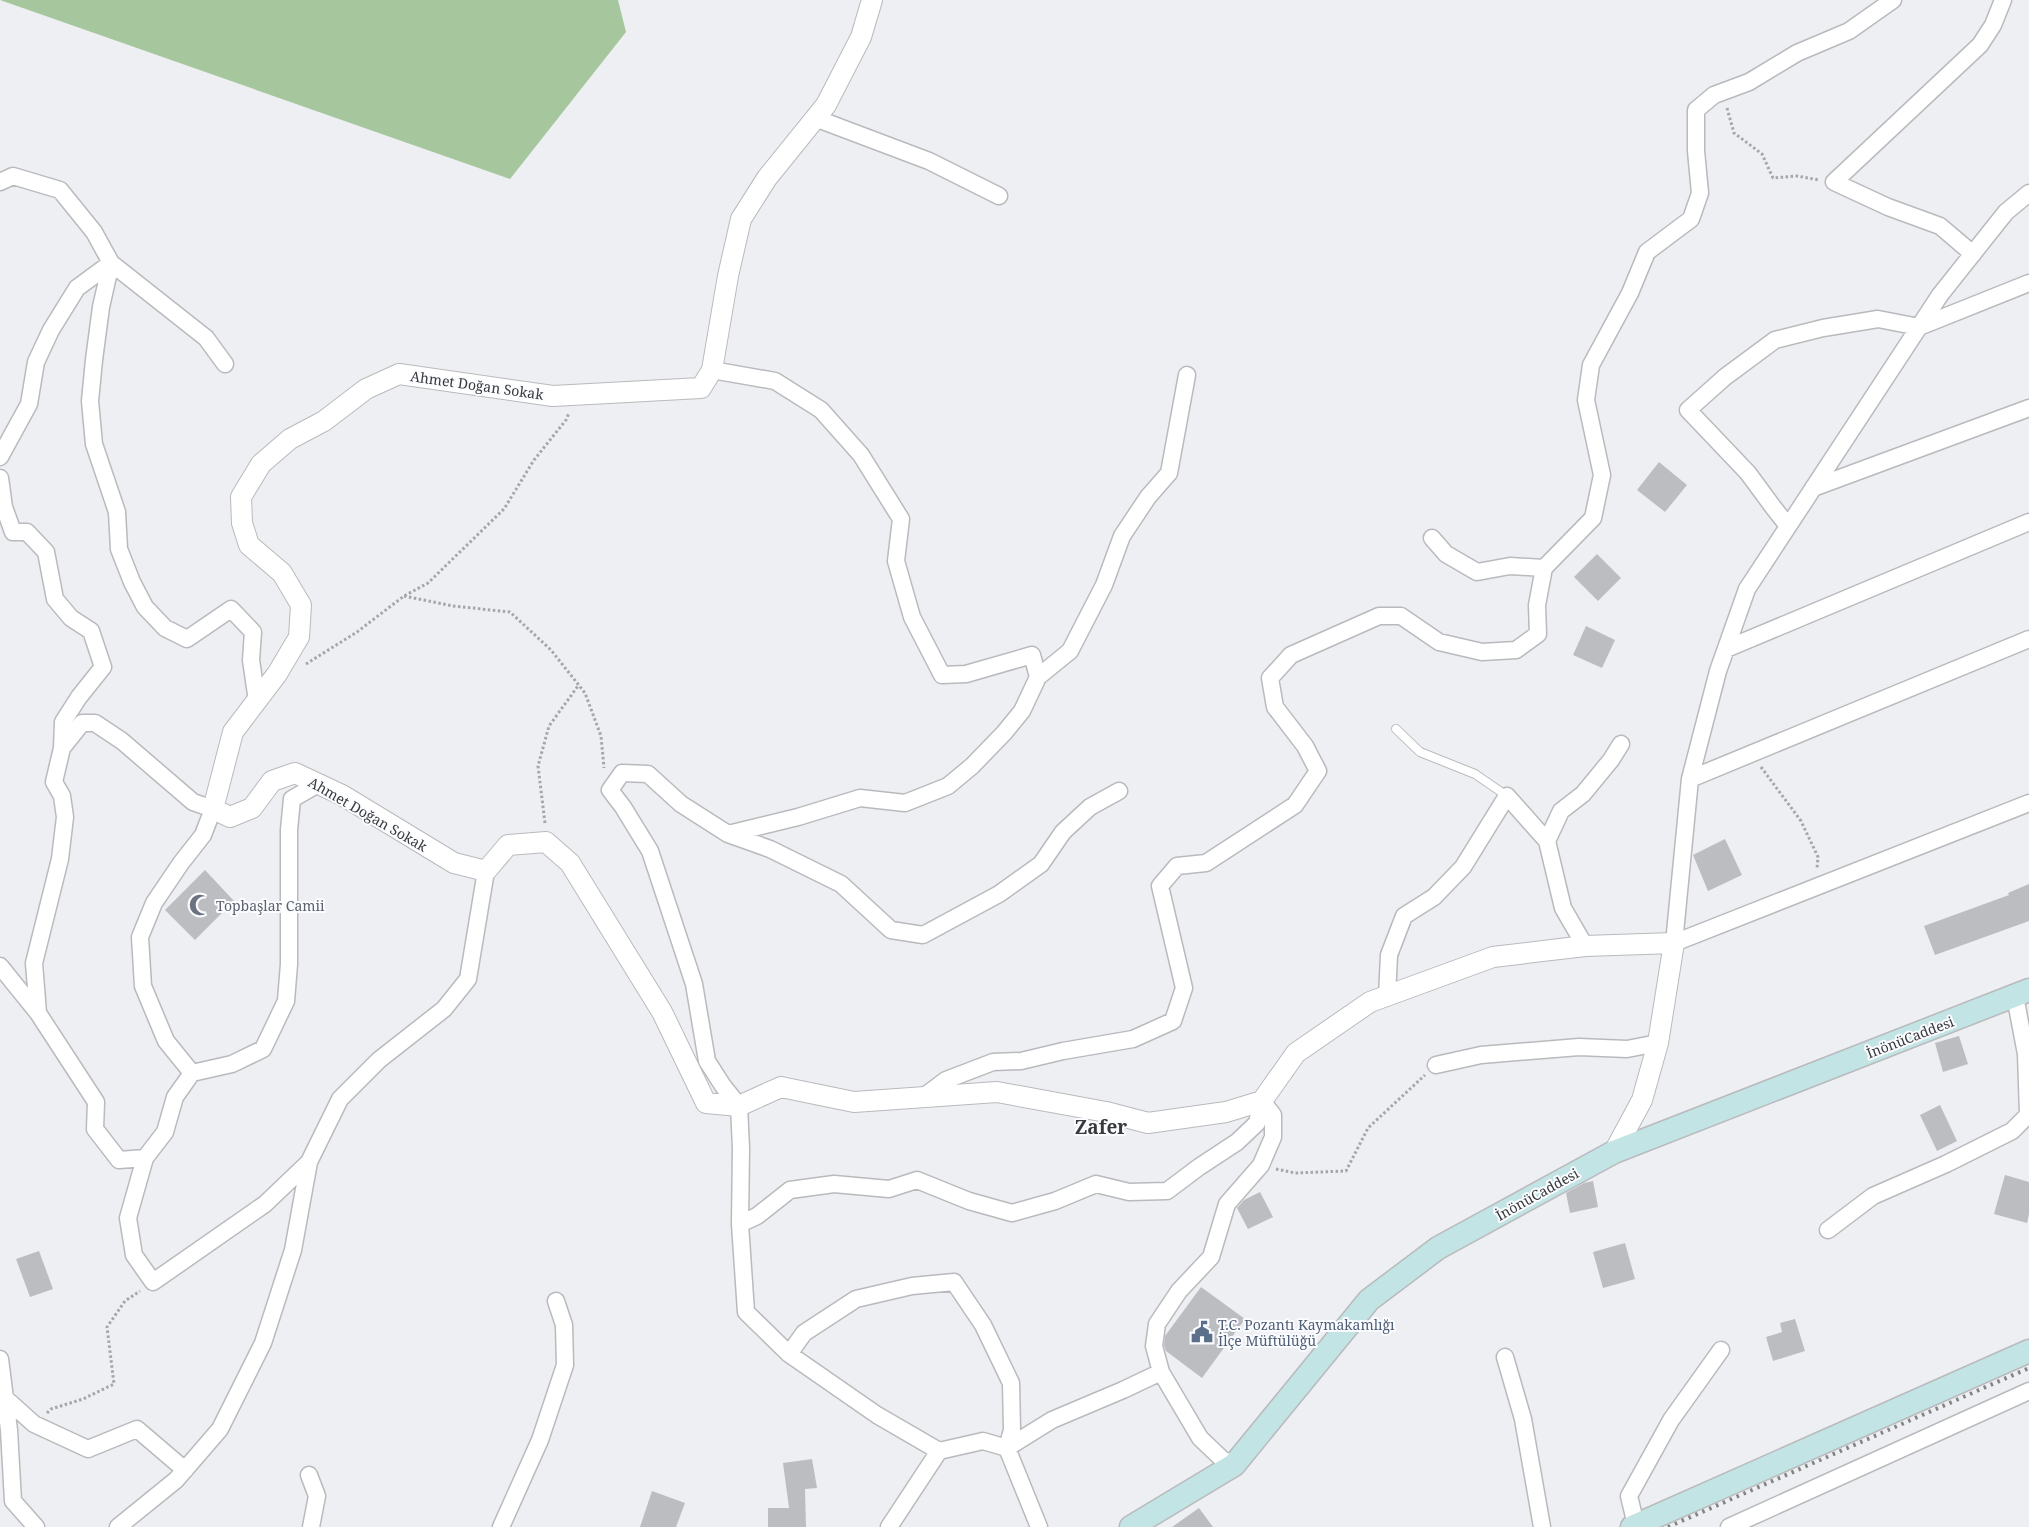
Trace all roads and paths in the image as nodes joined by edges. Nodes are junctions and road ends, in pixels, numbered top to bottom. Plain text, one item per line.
1 (872, 0) edge
2 (1893, 0) edge
3 (2003, 0) edge
4 (1742, 85) junction
5 (815, 118) junction
6 (0, 182) edge
7 (1834, 182) junction
8 (2029, 193) edge
9 (999, 196) dead end
10 (1973, 254) junction
11 (111, 263) junction
12 (2029, 283) edge
13 (1920, 327) junction
14 (225, 364) dead end
15 (712, 370) junction
16 (1187, 375) dead end
17 (576, 395) junction
18 (2029, 408) edge
19 (0, 457) edge
20 (0, 478) edge
21 (1813, 488) junction
22 (2029, 522) edge
23 (1788, 526) junction
24 (1432, 538) dead end
25 (1544, 568) junction
26 (404, 596) junction
27 (2029, 638) edge
28 (1726, 649) junction
29 (278, 674) junction
30 (1038, 677) junction
31 (578, 686) junction
32 (257, 701) junction
33 (1396, 730) dead end
34 (1621, 744) dead end
35 (62, 748) junction
36 (1752, 755) junction
37 (1690, 779) junction
38 (318, 784) junction
39 (610, 790) junction
40 (1119, 791) dead end
41 (1507, 796) junction
42 (2029, 803) edge
43 (213, 809) junction
44 (728, 834) junction
45 (1547, 841) junction
46 (546, 842) junction
47 (486, 871) junction
48 (1816, 887) junction
49 (1674, 943) junction
50 (1585, 946) junction
51 (0, 966) edge
52 (2022, 993) edge
53 (1387, 996) junction
54 (38, 1013) junction
55 (1658, 1043) junction
56 (1436, 1065) joint
57 (192, 1073) junction
58 (922, 1098) junction
59 (1262, 1101) junction
60 (739, 1106) junction
61 (1614, 1152) junction
62 (145, 1158) junction
63 (309, 1162) junction
64 (1261, 1165) junction
65 (740, 1224) junction
66 (1828, 1230) dead end
67 (153, 1282) junction
68 (556, 1301) dead end
69 (1720, 1350) dead end
70 (2029, 1351) edge
71 (789, 1354) junction
72 (1505, 1357) dead end
73 (0, 1359) edge
74 (1161, 1372) junction
75 (2029, 1391) edge
76 (6, 1398) junction
77 (34, 1424) junction
78 (1007, 1448) junction
79 (939, 1451) junction
80 (1234, 1464) junction
81 (185, 1470) junction
82 (309, 1475) dead end
83 (1634, 1526) edge
84 (36, 1527) edge
85 (118, 1527) edge
86 (311, 1527) edge
87 (501, 1527) edge
88 (889, 1527) edge
89 (1039, 1527) edge
90 (1131, 1527) edge
91 (1542, 1527) edge
92 (1729, 1527) edge

1 - 5 street, Ahmet Doğan Sokak
2 - 4 street
3 - 7 street
4 - 7 path
4 - 25 street
5 - 9 street
5 - 15 street, Ahmet Doğan Sokak
6 - 11 street
7 - 10 street
8 - 10 street
10 - 13 street
11 - 14 street
11 - 19 street
11 - 32 street
12 - 13 street
13 - 21 street
13 - 23 street
15 - 17 street, Ahmet Doğan Sokak
15 - 30 street
16 - 30 street
17 - 26 path
17 - 29 street, Ahmet Doğan Sokak
18 - 21 street
20 - 35 street
21 - 23 street
22 - 28 street
23 - 28 street
24 - 25 street
25 - 58 street
26 - 29 path
26 - 31 path
27 - 36 street
28 - 37 street
29 - 32 street, Ahmet Doğan Sokak
30 - 44 street
31 - 39 path
31 - 46 path
32 - 43 street, Ahmet Doğan Sokak
33 - 41 lane
34 - 45 street
35 - 43 street
35 - 54 street
36 - 37 street
36 - 48 path
37 - 49 street
38 - 43 street, Ahmet Doğan Sokak
38 - 47 street, Ahmet Doğan Sokak
38 - 57 street
39 - 44 street
39 - 60 street
40 - 44 street
41 - 45 street
41 - 53 street
42 - 48 street
43 - 57 street
45 - 50 street
46 - 47 street
46 - 60 street
47 - 63 street
48 - 49 street
49 - 50 street
49 - 55 street
50 - 53 street
51 - 54 street
52 - 61 main road, İnönüCaddesi
52 - 66 street
53 - 59 street
54 - 62 street
55 - 56 street
55 - 61 street
56 - 64 path
57 - 62 street
58 - 59 street
58 - 60 street
59 - 64 street
59 - 65 street
60 - 65 street
61 - 80 main road, İnönüCaddesi
62 - 67 street
63 - 67 street
63 - 81 street
64 - 74 street
65 - 71 street
67 - 77 path
68 - 87 street
69 - 83 street
70 - 83 main road
71 - 78 street
71 - 79 street
72 - 91 street
73 - 76 street
74 - 78 street
74 - 80 street
75 - 92 street
76 - 77 street
76 - 84 street
77 - 81 street
78 - 79 street
78 - 89 street
79 - 88 street
80 - 90 main road, İnönüCaddesi
81 - 85 street
82 - 86 street

